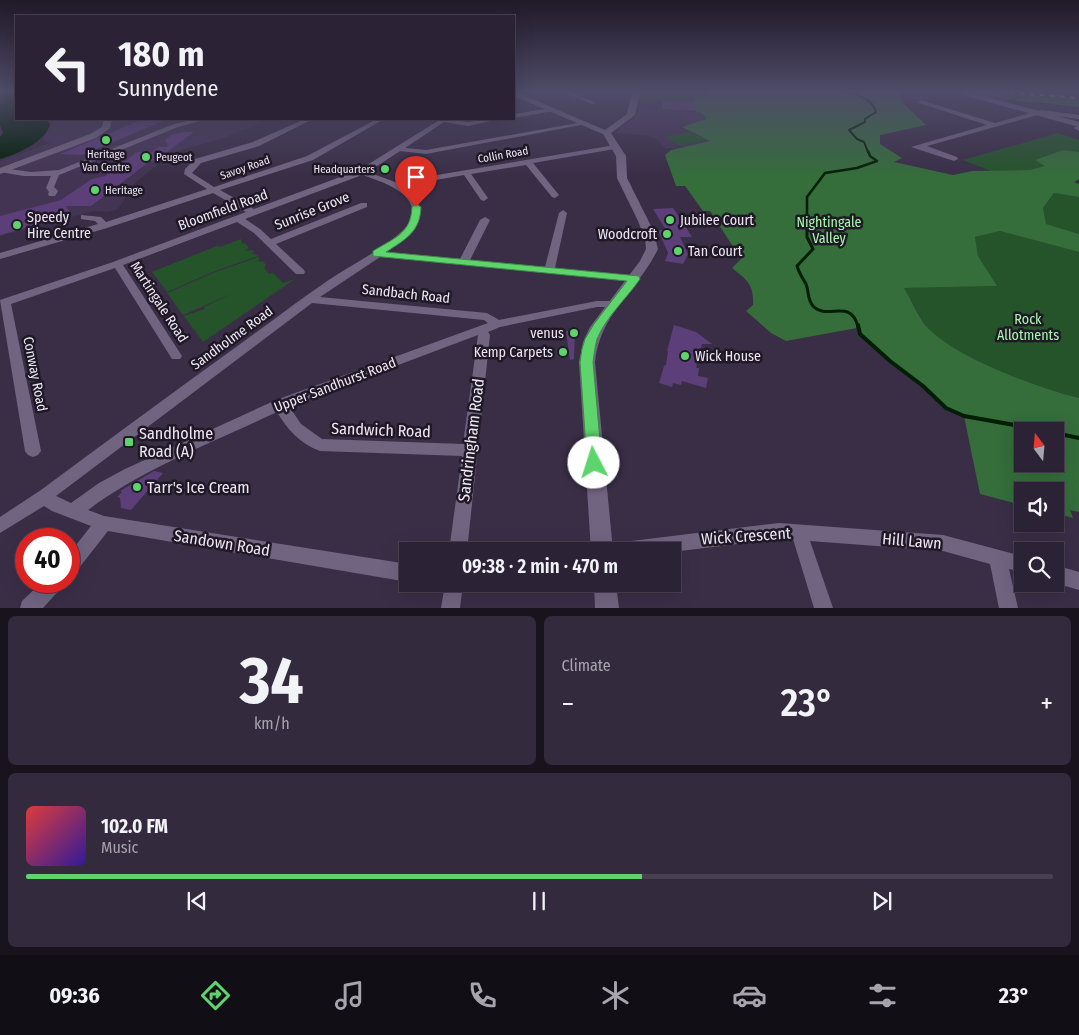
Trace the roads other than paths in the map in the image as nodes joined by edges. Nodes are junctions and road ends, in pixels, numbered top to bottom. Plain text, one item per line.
1 (572, 119) edge
2 (625, 119) edge
3 (978, 119) edge
4 (1016, 119) edge
5 (1057, 119) edge
6 (108, 120) edge
7 (199, 120) edge
8 (308, 120) edge
9 (379, 120) edge
10 (444, 120) edge
11 (491, 120) edge
12 (583, 124) junction
13 (996, 125) junction
14 (1079, 127) edge
15 (607, 133) junction
16 (616, 147) junction
17 (399, 149) junction
18 (954, 159) dead end
19 (528, 162) junction
20 (1, 171) edge
21 (362, 172) junction
22 (55, 173) junction
23 (466, 173) junction
24 (394, 185) junction
25 (549, 187) junction
26 (539, 189) dead end
27 (214, 190) junction
28 (52, 194) dead end
29 (555, 195) dead end
30 (483, 198) dead end
31 (364, 206) dead end
32 (254, 213) junction
33 (91, 217) dead end
34 (238, 218) junction
35 (495, 220) dead end
36 (550, 220) dead end
37 (106, 225) junction
38 (271, 243) junction
39 (376, 254) junction
40 (0, 256) edge
41 (464, 262) junction
42 (117, 264) junction
43 (549, 270) junction
44 (300, 272) dead end
45 (635, 279) junction
46 (310, 299) junction
47 (2, 303) edge
48 (614, 304) junction
49 (497, 324) junction
50 (480, 330) junction
51 (176, 356) dead end
52 (281, 404) junction
53 (470, 450) junction
54 (33, 451) dead end
55 (42, 496) junction
56 (72, 511) junction
57 (104, 523) junction
58 (0, 526) edge
59 (799, 532) junction
60 (459, 542) edge
61 (601, 542) edge
62 (681, 543) edge
63 (80, 553) edge
64 (997, 557) junction
65 (1014, 562) edge
66 (399, 572) edge
67 (1064, 577) edge
68 (1079, 581) edge
69 (453, 592) edge
70 (606, 592) edge
71 (44, 593) edge
72 (29, 608) edge
73 (450, 608) edge
74 (607, 608) edge
75 (824, 608) edge
76 (1010, 608) edge

1 - 12 street
2 - 15 street
3 - 13 street
4 - 13 street
5 - 14 street
6 - 20 street
7 - 22 street
8 - 27 street
9 - 27 street, Savoy Road
10 - 11 street
10 - 17 street, Bloomfield Road
12 - 15 street
12 - 17 street
13 - 18 street
15 - 16 street
16 - 19 street, Collin Road
16 - 45 street
17 - 21 street, Bloomfield Road
19 - 23 street, Collin Road
19 - 25 street
20 - 22 street
21 - 24 street, Sandholme Road
21 - 32 street, Bloomfield Road
22 - 28 street
23 - 24 street, Collin Road
23 - 30 street
24 - 39 street, Sandholme Road
25 - 26 street
25 - 29 street
27 - 32 street
27 - 37 street, Savoy Road
31 - 38 street, Sunrise Grove
32 - 34 street, Bloomfield Road
33 - 37 street
34 - 38 street
34 - 42 street, Bloomfield Road
35 - 41 street
36 - 43 street
37 - 40 street, Savoy Road
38 - 44 street
39 - 41 street
39 - 46 street, Sandholme Road
41 - 43 street
42 - 47 street, Bloomfield Road
42 - 51 street, Martingale Road
43 - 45 street
45 - 48 street
46 - 49 street, Sandbach Road
46 - 55 street, Sandholme Road
47 - 54 street, Conway Road
48 - 49 street, Upper Sandhurst Road
48 - 61 street
49 - 50 street, Upper Sandhurst Road
50 - 52 street, Upper Sandhurst Road
50 - 53 street, Sandringham Road
52 - 53 street, Sandwich Road
52 - 56 street, Upper Sandhurst Road
53 - 60 street, Sandringham Road
55 - 56 street, Sandown Road
55 - 58 street, Sandholme Road
56 - 57 street, Sandown Road
57 - 63 street
57 - 66 street, Sandown Road
59 - 62 street, Wick Crescent
59 - 64 street, Hill Lawn
59 - 75 street, Wick Crescent
64 - 65 street, Hill Lawn
64 - 76 street
67 - 68 street
69 - 73 street
70 - 74 street
71 - 72 street

